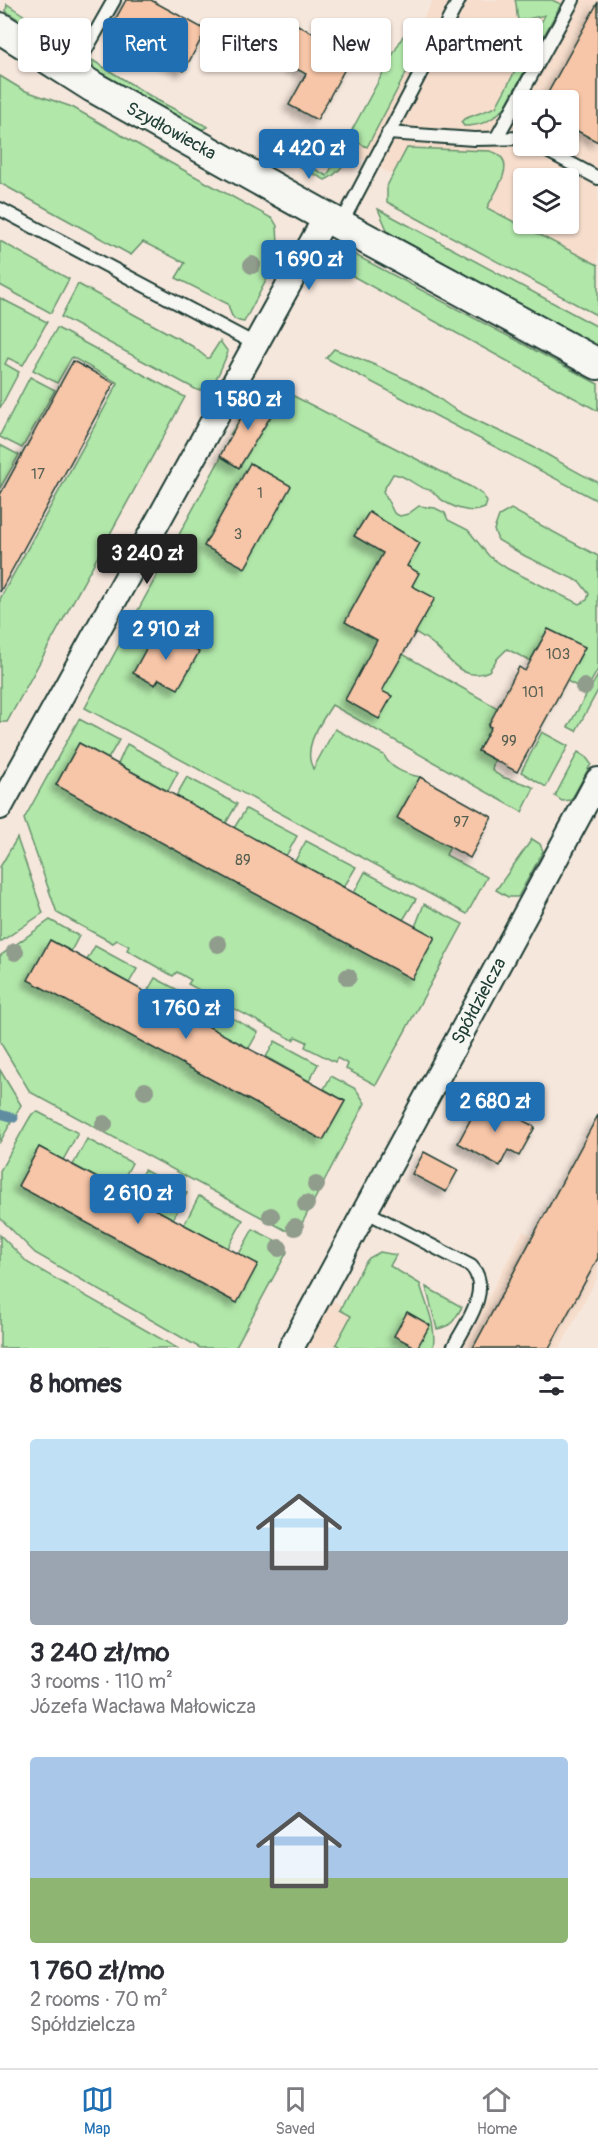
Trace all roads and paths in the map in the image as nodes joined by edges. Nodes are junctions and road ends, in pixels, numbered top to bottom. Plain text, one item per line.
1 (114, 0) edge
2 (459, 0) edge
3 (573, 0) edge
4 (0, 28) edge
5 (72, 74) junction
6 (388, 133) junction
7 (497, 137) junction
8 (513, 138) edge
9 (557, 156) edge
10 (598, 178) edge
11 (0, 209) edge
12 (333, 221) junction
13 (257, 356) junction
14 (598, 364) edge
15 (598, 780) edge
16 (0, 807) edge
17 (365, 1211) junction
18 (291, 1348) edge
19 (453, 1348) edge

1 - 5 lane
2 - 6 lane
3 - 7 lane
4 - 5 street, Szydłowiecka
5 - 12 street, Szydłowiecka
6 - 7 lane
6 - 12 lane
7 - 8 lane
9 - 10 lane
11 - 13 lane
12 - 13 street
12 - 14 street, Szydłowiecka
13 - 16 street
15 - 17 street, Spółdzielcza
17 - 18 street, Spółdzielcza
17 - 19 lane

